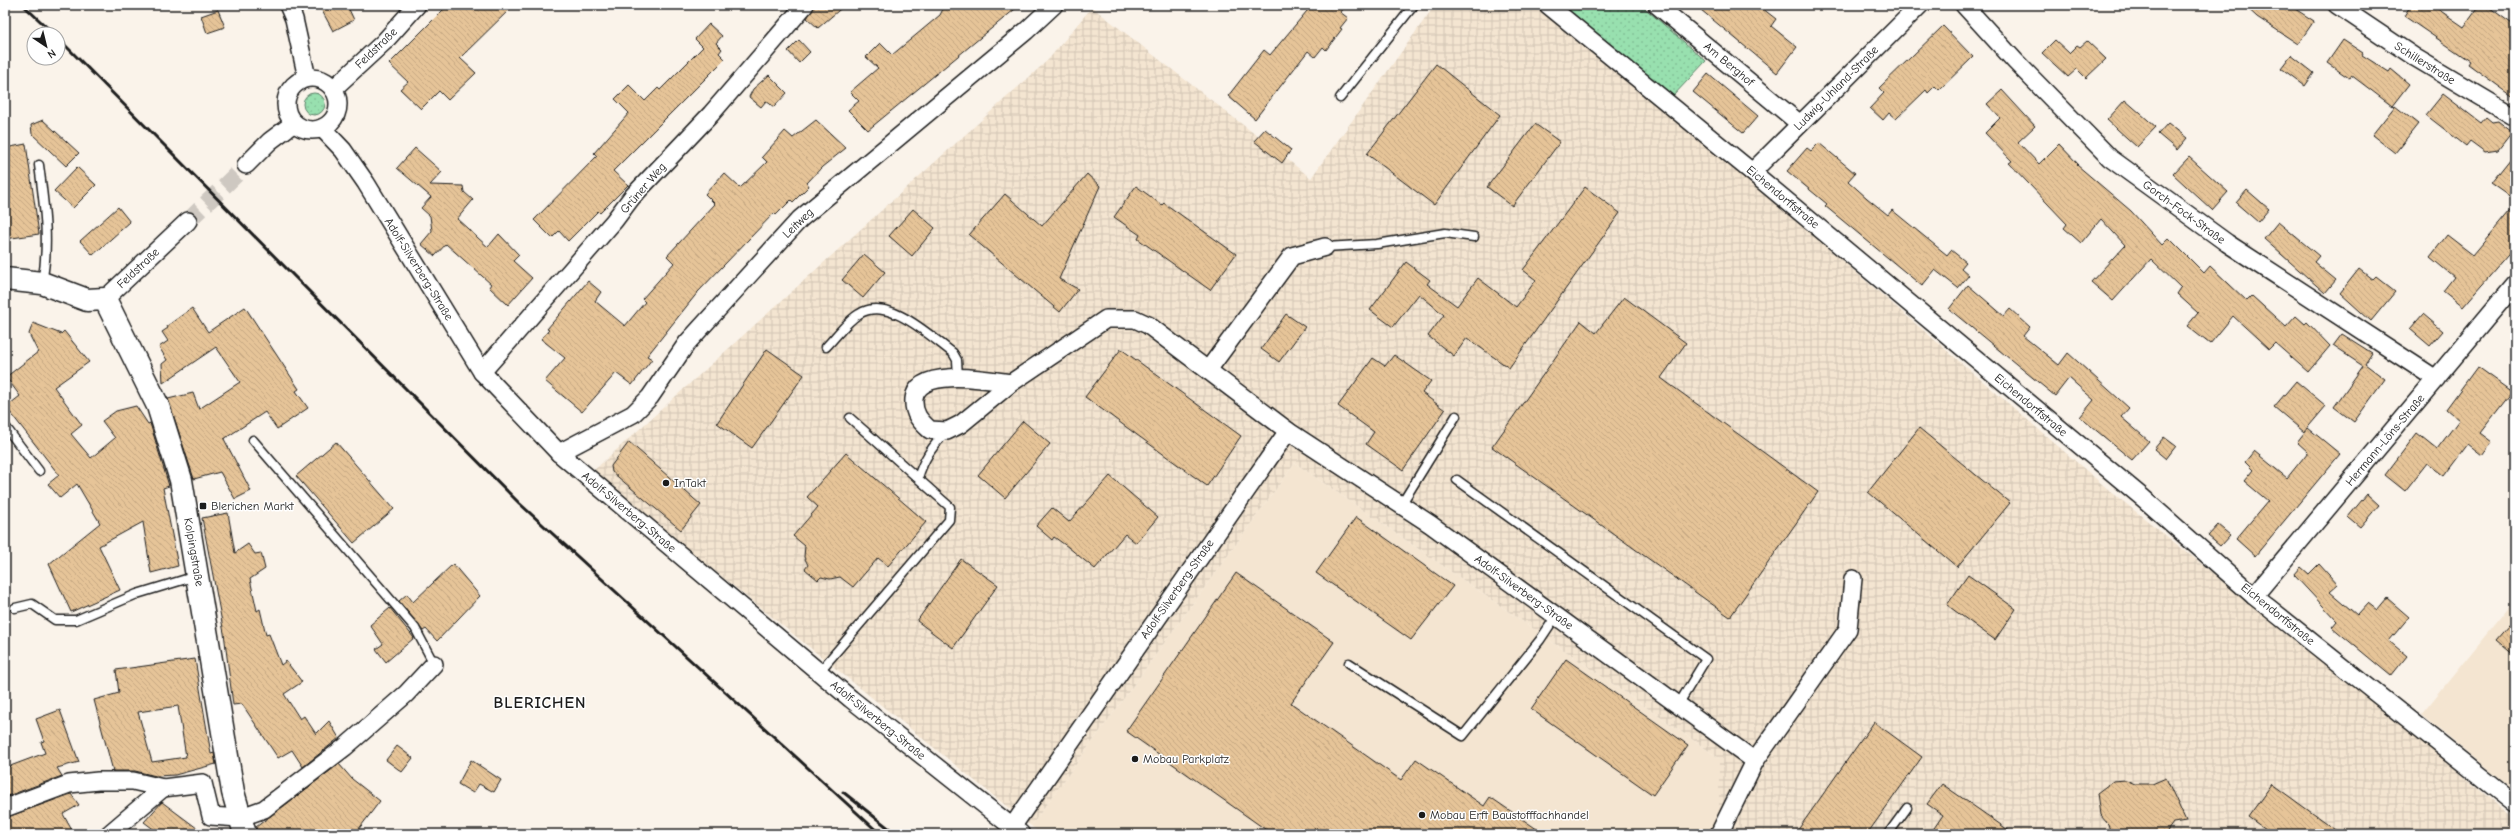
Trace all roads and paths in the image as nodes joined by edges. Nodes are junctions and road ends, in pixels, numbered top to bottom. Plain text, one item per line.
1 (288, 5) edge
2 (417, 5) edge
3 (805, 5) edge
4 (1054, 5) edge
5 (1414, 5) edge
6 (1548, 5) edge
7 (1657, 5) edge
8 (1920, 5) edge
9 (1964, 5) edge
10 (2337, 5) edge
11 (307, 78) junction
12 (333, 88) junction
13 (1340, 98) dead end
14 (2515, 117) edge
15 (294, 123) junction
16 (1800, 124) junction
17 (322, 128) junction
18 (38, 165) dead end
19 (246, 165) tunnel mouth
20 (1752, 172) junction
21 (188, 221) tunnel mouth
22 (1474, 237) dead end
23 (1325, 247) joint
24 (5, 279) edge
25 (42, 283) junction
26 (2515, 284) edge
27 (105, 299) junction
28 (826, 347) dead end
29 (1208, 370) junction
30 (482, 372) junction
31 (958, 377) junction
32 (2436, 379) junction
33 (1011, 383) junction
34 (1456, 416) dead end
35 (850, 418) dead end
36 (5, 426) edge
37 (947, 431) junction
38 (1288, 431) junction
39 (253, 440) dead end
40 (559, 453) junction
41 (39, 470) dead end
42 (918, 478) junction
43 (1457, 480) dead end
44 (1401, 505) junction
45 (198, 575) junction
46 (1853, 579) dead end
47 (2254, 596) junction
48 (15, 608) dead end
49 (1556, 616) junction
50 (1349, 663) dead end
51 (434, 664) joint
52 (819, 672) junction
53 (1678, 706) junction
54 (1755, 761) junction
55 (163, 788) junction
56 (2515, 804) edge
57 (5, 808) edge
58 (1907, 808) dead end
59 (242, 826) edge
60 (1017, 831) edge
61 (109, 834) edge
62 (1719, 834) edge
63 (1888, 834) edge

1 - 11 street
2 - 12 street, Feldstraße
3 - 30 street, Grüner Weg
4 - 40 street, Leitweg
5 - 13 lane
6 - 20 street, Eichendorffstraße
7 - 16 street, Am Berghof
8 - 16 street, Ludwig-Uhland-Straße
9 - 32 street, Gorch-Fock-Straße
10 - 14 street, Schillerstraße
11 - 12 street
11 - 15 street
12 - 17 street
15 - 17 street
15 - 19 street
16 - 20 street, Ludwig-Uhland-Straße
17 - 30 street, Adolf-Silverberg-Straße
18 - 25 lane
20 - 47 street, Eichendorffstraße
21 - 27 street, Feldstraße
22 - 23 lane
23 - 29 street
24 - 25 street
25 - 27 street
26 - 32 street, Hermann-Löns-Straße
27 - 45 street, Kolpingstraße
28 - 31 lane
29 - 33 street, Adolf-Silverberg-Straße
29 - 38 street, Adolf-Silverberg-Straße
30 - 40 street, Adolf-Silverberg-Straße
31 - 33 street
31 - 37 street
32 - 47 street, Hermann-Löns-Straße
33 - 37 street, Adolf-Silverberg-Straße
34 - 44 lane
35 - 42 lane
36 - 41 lane
37 - 42 lane
38 - 44 street, Adolf-Silverberg-Straße
38 - 60 street, Adolf-Silverberg-Straße
39 - 51 lane
40 - 52 street, Adolf-Silverberg-Straße
42 - 52 lane
43 - 53 lane
44 - 49 street, Adolf-Silverberg-Straße
45 - 48 lane
45 - 59 street, Kolpingstraße
46 - 54 street
47 - 56 street, Eichendorffstraße
49 - 50 lane
49 - 53 street, Adolf-Silverberg-Straße
51 - 59 street
52 - 60 street, Adolf-Silverberg-Straße
53 - 54 street, Adolf-Silverberg-Straße
54 - 62 street
55 - 57 street
55 - 59 street
55 - 61 street
58 - 63 lane

